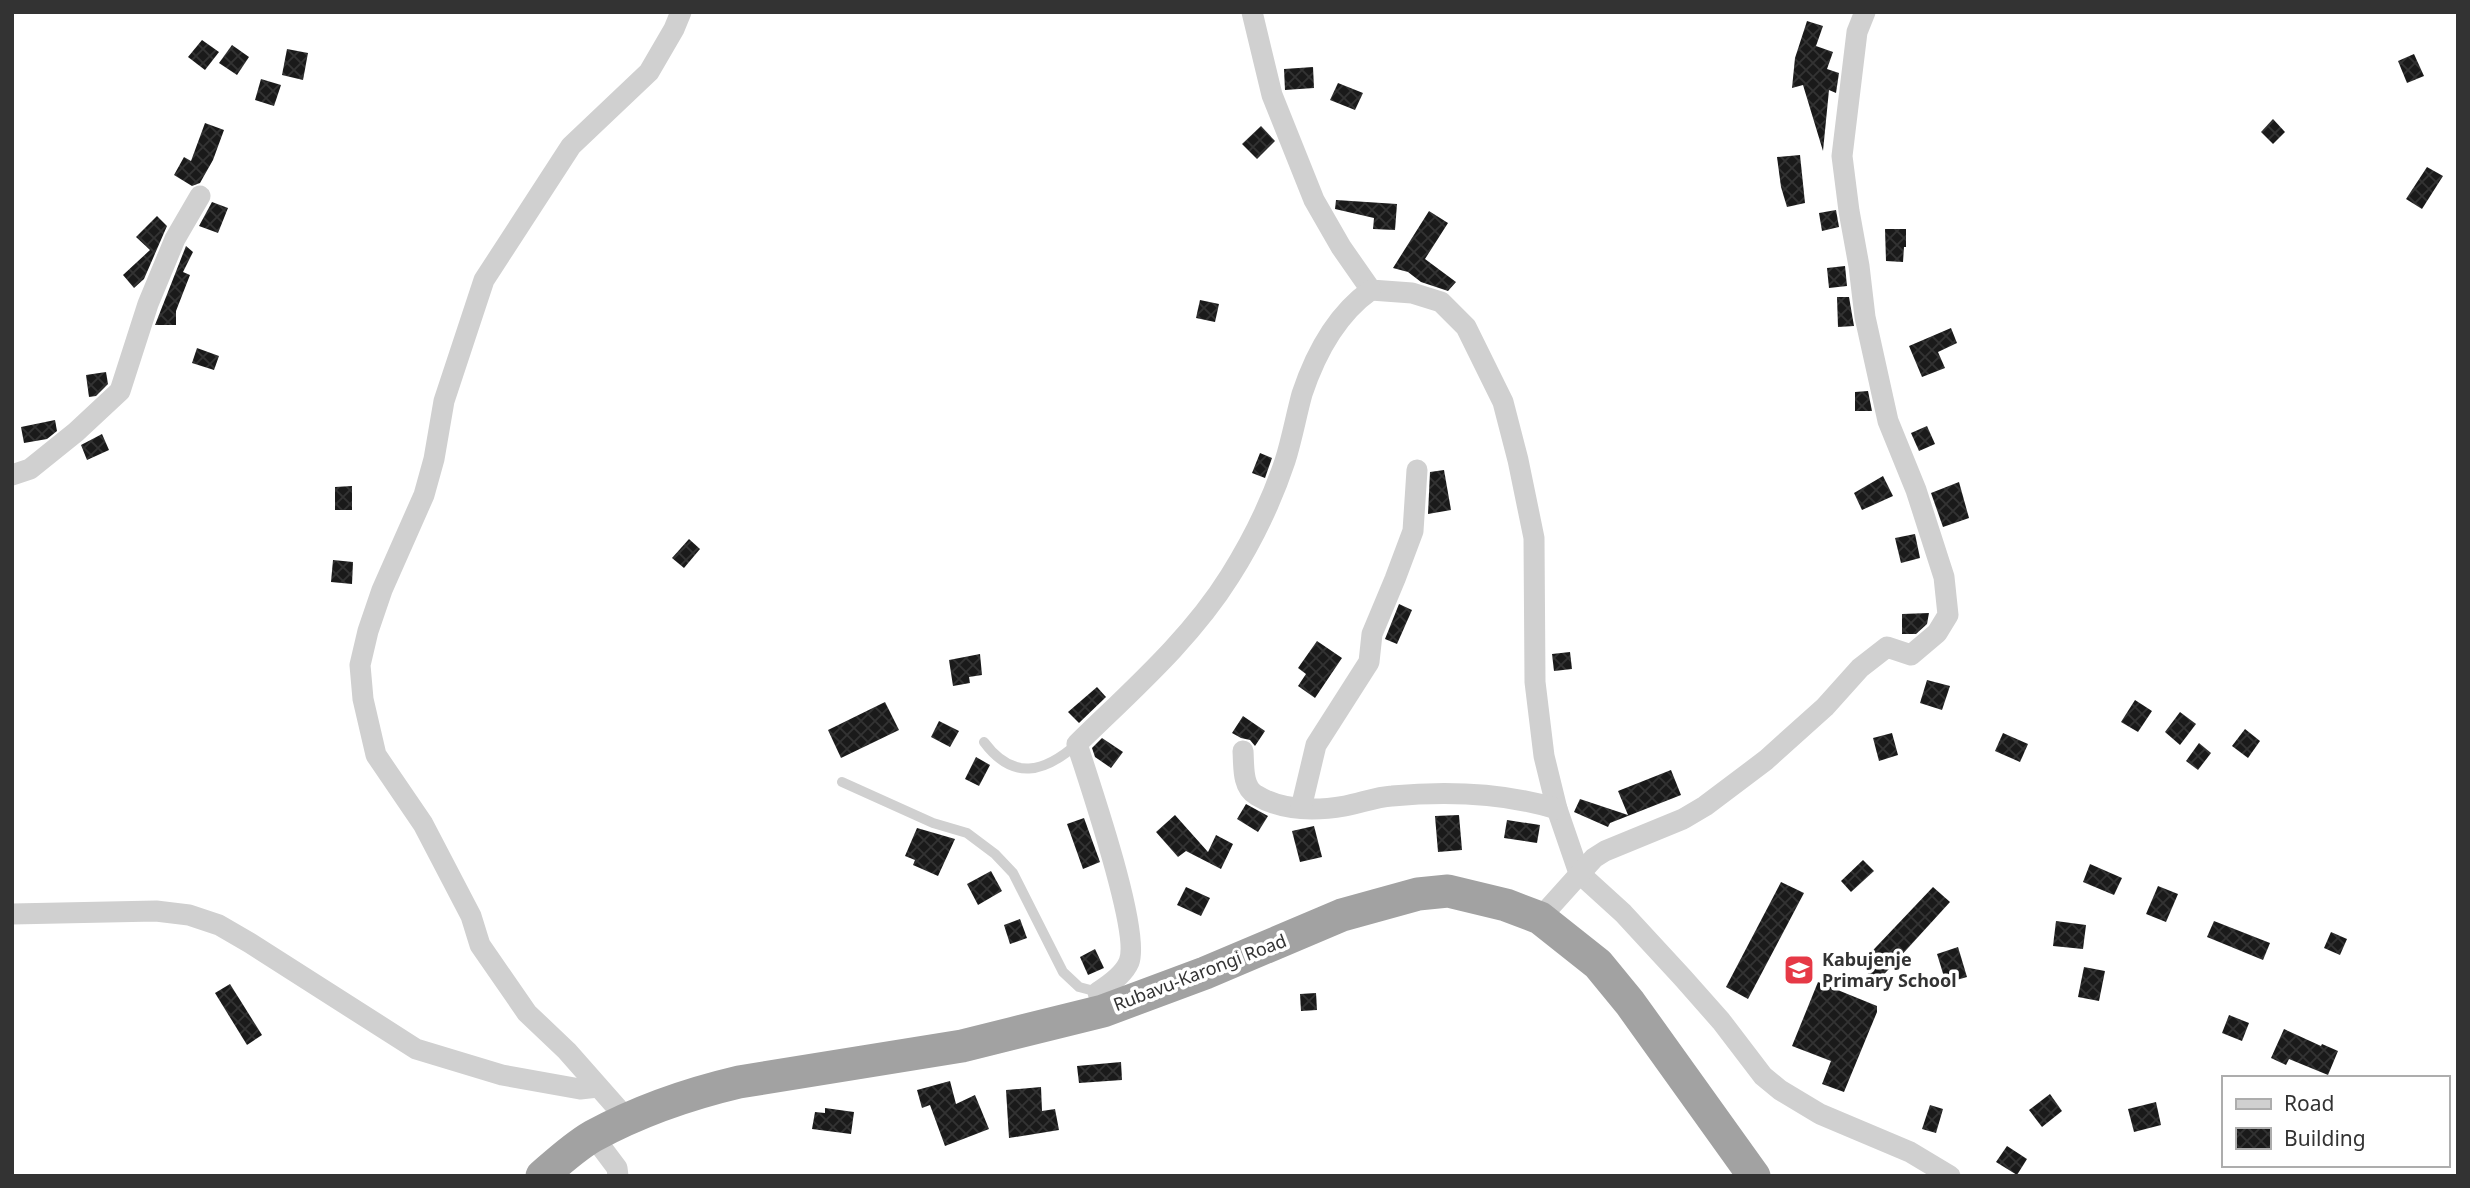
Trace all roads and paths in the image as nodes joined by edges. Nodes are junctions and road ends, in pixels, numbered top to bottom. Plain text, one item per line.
1 (681, 12) edge
2 (1252, 12) edge
3 (1865, 12) edge
4 (200, 196) dead end
5 (1371, 290) junction
6 (1417, 470) dead end
7 (12, 475) edge
8 (984, 742) dead end
9 (1077, 744) junction
10 (1243, 751) dead end
11 (842, 782) dead end
12 (1301, 808) junction
13 (1557, 809) junction
14 (1579, 873) junction
15 (12, 914) edge
16 (1540, 918) junction
17 (1101, 1001) junction
18 (598, 1087) junction
19 (627, 1119) junction
20 (593, 1136) junction
21 (542, 1176) edge
22 (618, 1176) edge
23 (1754, 1176) edge
24 (1950, 1176) edge

1 - 18 street
2 - 5 street
3 - 14 street
4 - 7 street
5 - 9 street
5 - 13 street
6 - 12 street
8 - 9 lane
9 - 17 street
10 - 12 street
11 - 17 lane
12 - 13 street
13 - 14 street
14 - 16 street
14 - 24 street
15 - 18 street
16 - 17 highway, Rubavu-Karongi Road
16 - 23 highway, Rubavu-Karongi Road
17 - 19 highway, Rubavu-Karongi Road
18 - 19 street
19 - 20 highway, Rubavu-Karongi Road
20 - 21 highway, Rubavu-Karongi Road
20 - 22 street

